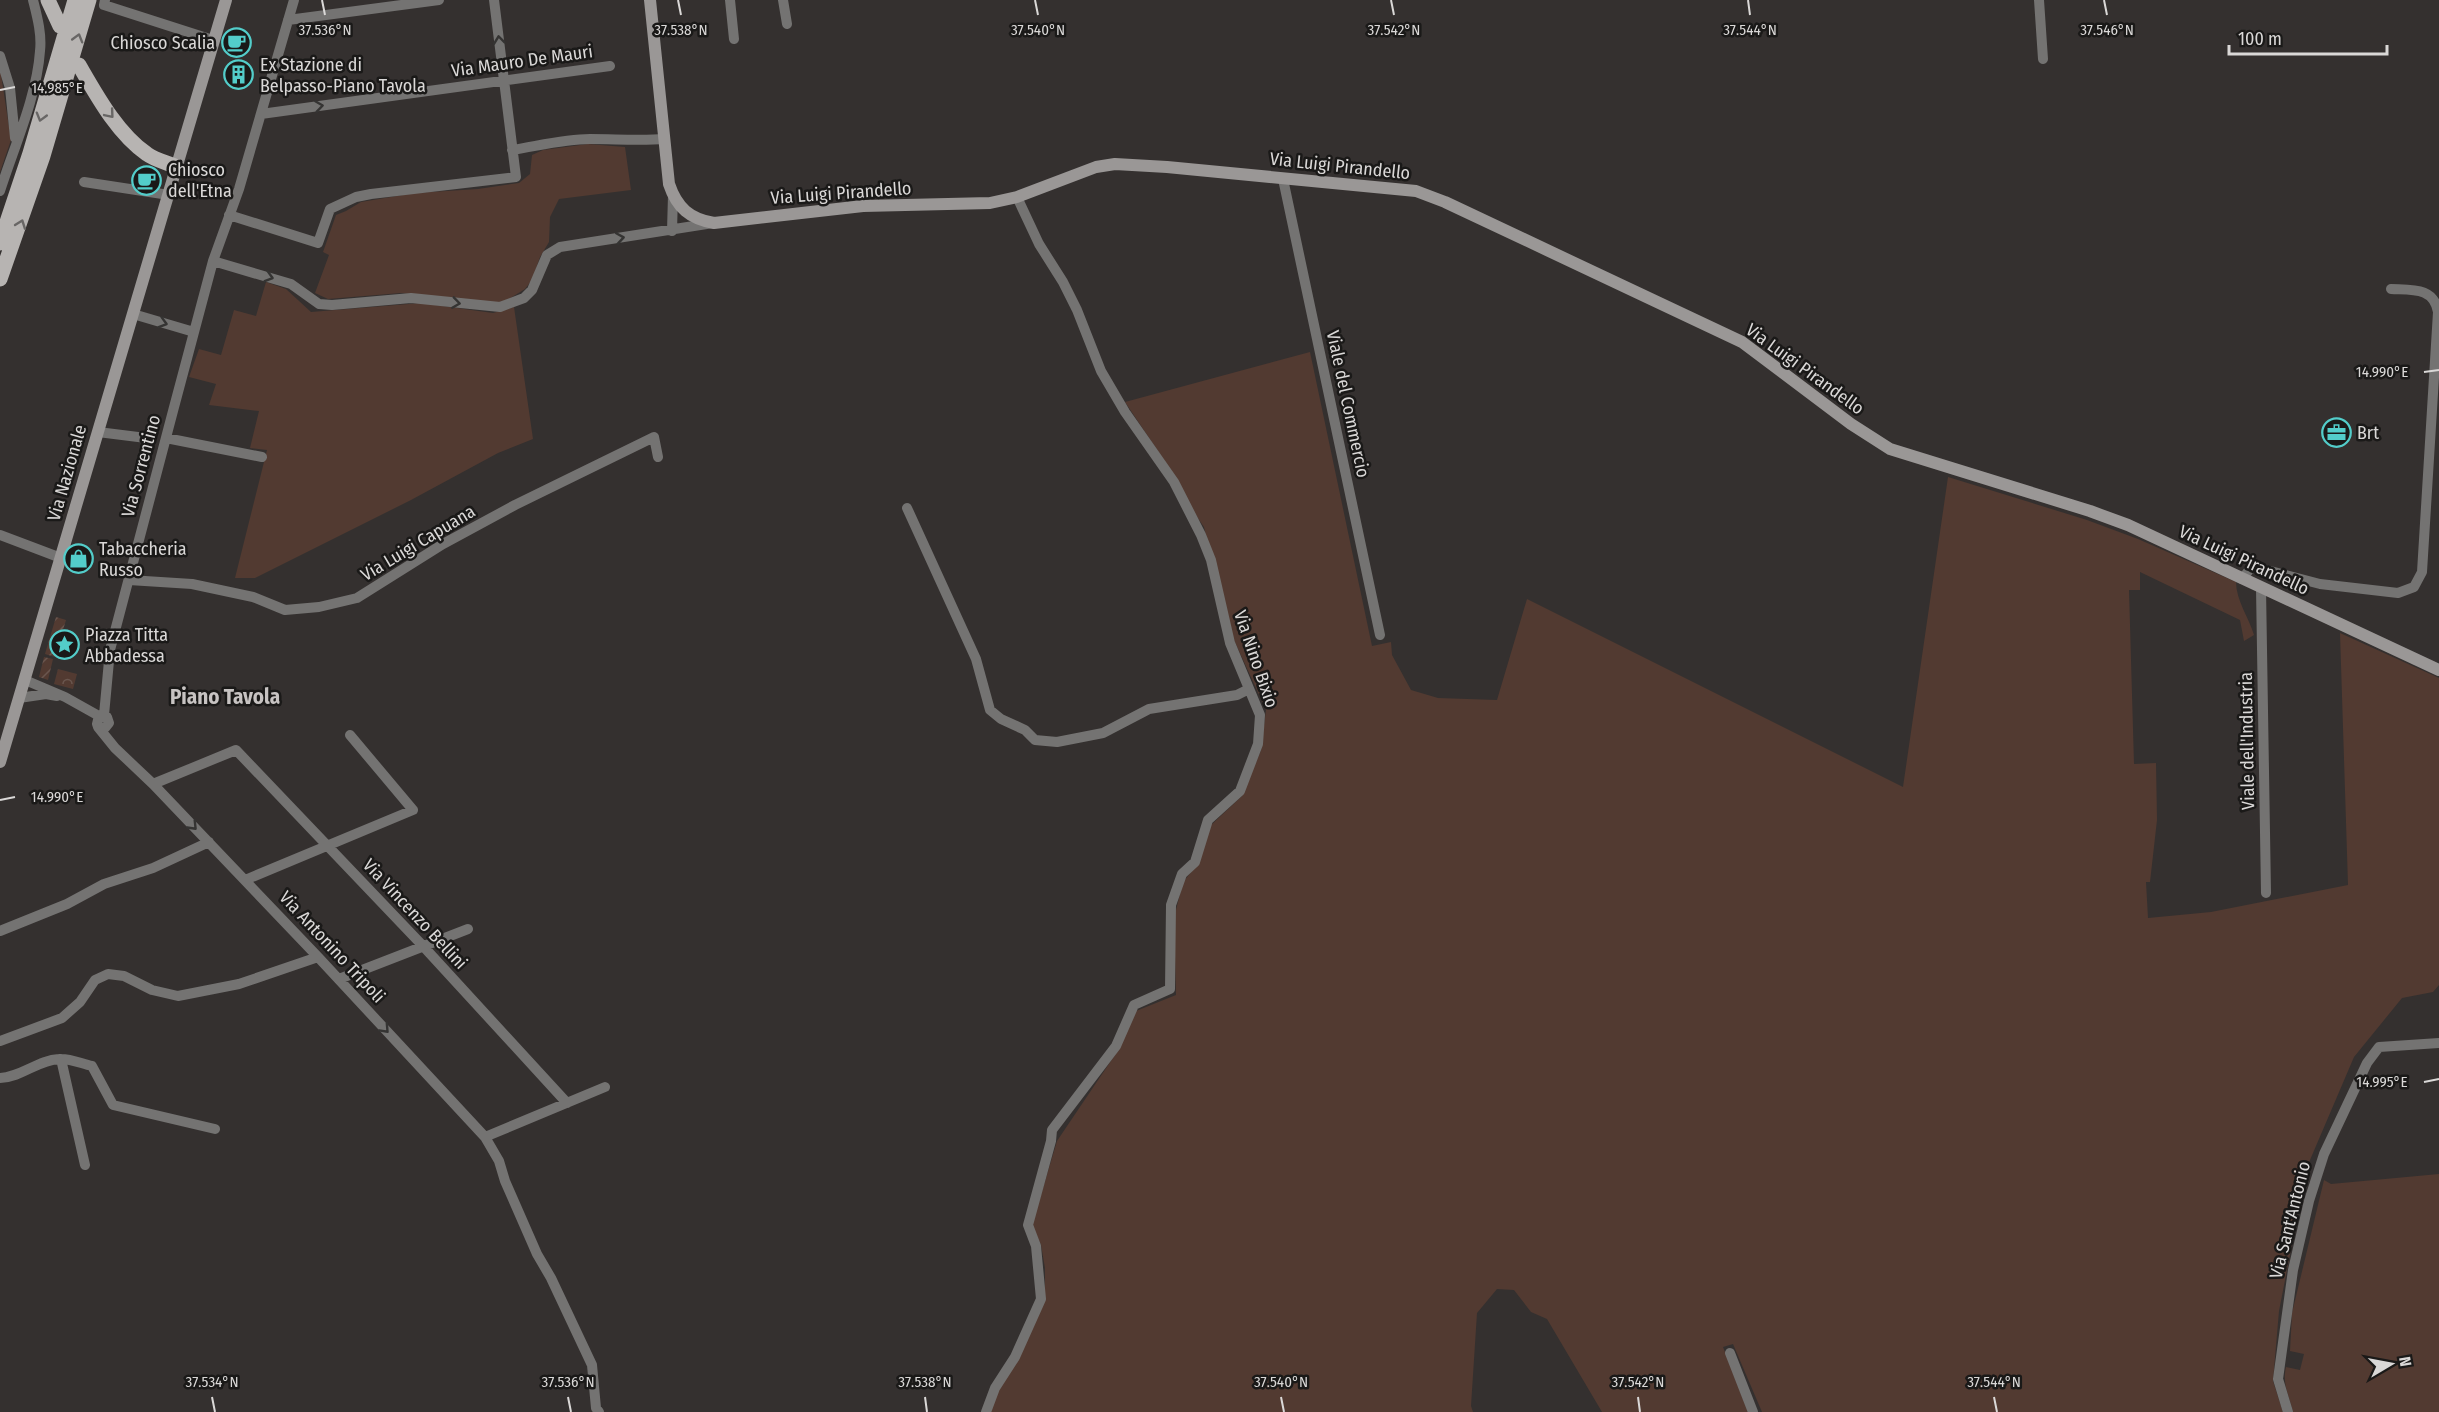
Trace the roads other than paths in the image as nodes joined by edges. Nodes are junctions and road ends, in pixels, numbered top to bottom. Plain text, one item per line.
1 (33, 0) edge
2 (48, 0) edge
3 (75, 0) edge
4 (89, 0) edge
5 (105, 0) edge
6 (226, 0) edge
7 (294, 0) edge
8 (438, 0) edge
9 (494, 0) edge
10 (650, 0) edge
11 (730, 0) edge
12 (783, 0) edge
13 (2039, 0) edge
14 (288, 20) junction
15 (787, 24) dead end
16 (60, 26) dead end
17 (734, 39) dead end
18 (213, 40) junction
19 (0, 56) edge
20 (2043, 59) dead end
21 (79, 64) dead end
22 (609, 66) dead end
23 (504, 80) junction
24 (261, 114) junction
25 (665, 139) junction
26 (15, 142) junction
27 (512, 150) junction
28 (177, 167) junction
29 (1283, 179) junction
30 (84, 182) dead end
31 (0, 191) edge
32 (169, 195) junction
33 (673, 195) junction
34 (1017, 197) junction
35 (229, 215) junction
36 (714, 223) junction
37 (672, 231) junction
38 (0, 243) edge
39 (213, 261) junction
40 (0, 279) edge
41 (2391, 289) dead end
42 (133, 314) junction
43 (194, 332) junction
44 (98, 432) junction
45 (146, 438) dead end
46 (166, 438) junction
47 (262, 457) dead end
48 (658, 457) dead end
49 (907, 508) dead end
50 (0, 535) edge
51 (60, 558) junction
52 (2242, 579) junction
53 (129, 580) junction
54 (2261, 588) junction
55 (1380, 635) dead end
56 (2439, 670) edge
57 (25, 680) junction
58 (1249, 689) junction
59 (65, 697) junction
60 (19, 698) junction
61 (102, 721) junction
62 (350, 735) dead end
63 (0, 762) edge
64 (153, 784) junction
65 (209, 842) junction
66 (328, 845) junction
67 (245, 880) junction
68 (2266, 893) dead end
69 (468, 929) dead end
70 (0, 931) edge
71 (423, 946) junction
72 (318, 957) junction
73 (339, 979) junction
74 (0, 1041) edge
75 (2439, 1043) edge
76 (61, 1059) junction
77 (0, 1078) edge
78 (605, 1087) dead end
79 (567, 1103) junction
80 (215, 1129) dead end
81 (485, 1137) junction
82 (85, 1165) dead end
83 (1730, 1353) dead end
84 (599, 1412) edge
85 (986, 1412) edge
86 (1754, 1412) edge
87 (2288, 1412) edge

1 - 26 street
2 - 16 main road
3 -> 38 main road
40 -> 4 main road
5 - 18 street
6 - 18 street, Via Nazionale
7 - 14 street, Via Sorrentino
8 - 14 street
23 -> 9 street
10 - 25 street
11 - 17 street
12 - 15 street
13 - 20 street
14 - 24 street, Via Sorrentino
18 - 28 street, Via Nazionale
19 - 26 street
21 -> 28 main road
22 - 23 street, Via Mauro De Mauri
24 -> 23 street, Via Mauro De Mauri
23 - 27 street
24 - 35 street, Via Sorrentino
25 - 27 street
25 - 33 street
26 - 31 street
27 - 35 street
28 - 32 street, Via Nazionale
29 - 34 street, Via Luigi Pirandello
29 - 52 street, Via Luigi Pirandello
29 - 55 street, Viale del Commercio
30 - 32 street
32 - 42 street, Via Nazionale
33 - 36 street
33 - 37 street
34 - 36 street, Via Luigi Pirandello
34 - 58 street, Via Nino Bixio
35 - 39 street, Via Sorrentino
36 - 37 street, Via Luigi Pirandello
39 -> 37 street, Via Luigi Pirandello
39 - 43 street, Via Sorrentino
41 - 52 street
42 -> 43 street
42 - 44 street, Via Nazionale
43 - 46 street, Via Sorrentino
44 - 45 street
44 - 51 street, Via Nazionale
46 - 47 street
46 - 53 street, Via Sorrentino
48 - 53 street, Via Luigi Capuana
49 - 58 street
50 - 51 street
51 - 57 street, Via Nazionale
52 - 54 street, Via Luigi Pirandello
53 - 61 street, Via Sorrentino
54 - 56 street, Via Luigi Pirandello
54 - 68 street, Viale dell'Industria
57 - 59 street
57 - 60 street, Via Nazionale
58 - 85 street, Via Nino Bixio
59 - 60 street
59 - 61 street
60 - 63 street, Via Nazionale
61 - 64 street, Via Antonino Tripoli
62 - 66 street
64 -> 65 street, Via Antonino Tripoli
64 - 66 street, Via Vincenzo Bellini
65 - 67 street, Via Antonino Tripoli
65 - 70 street
66 - 67 street
66 - 71 street, Via Vincenzo Bellini
67 - 72 street, Via Antonino Tripoli
69 - 71 street
71 - 73 street
71 - 79 street, Via Vincenzo Bellini
72 - 73 street, Via Antonino Tripoli
72 - 74 street
73 -> 81 street, Via Antonino Tripoli
75 - 87 street, Via Sant'Antonio
76 - 77 street
76 - 80 street
76 - 82 street
78 - 79 street
79 - 81 street
81 - 84 street, Via Antonino Tripoli
83 - 86 street

